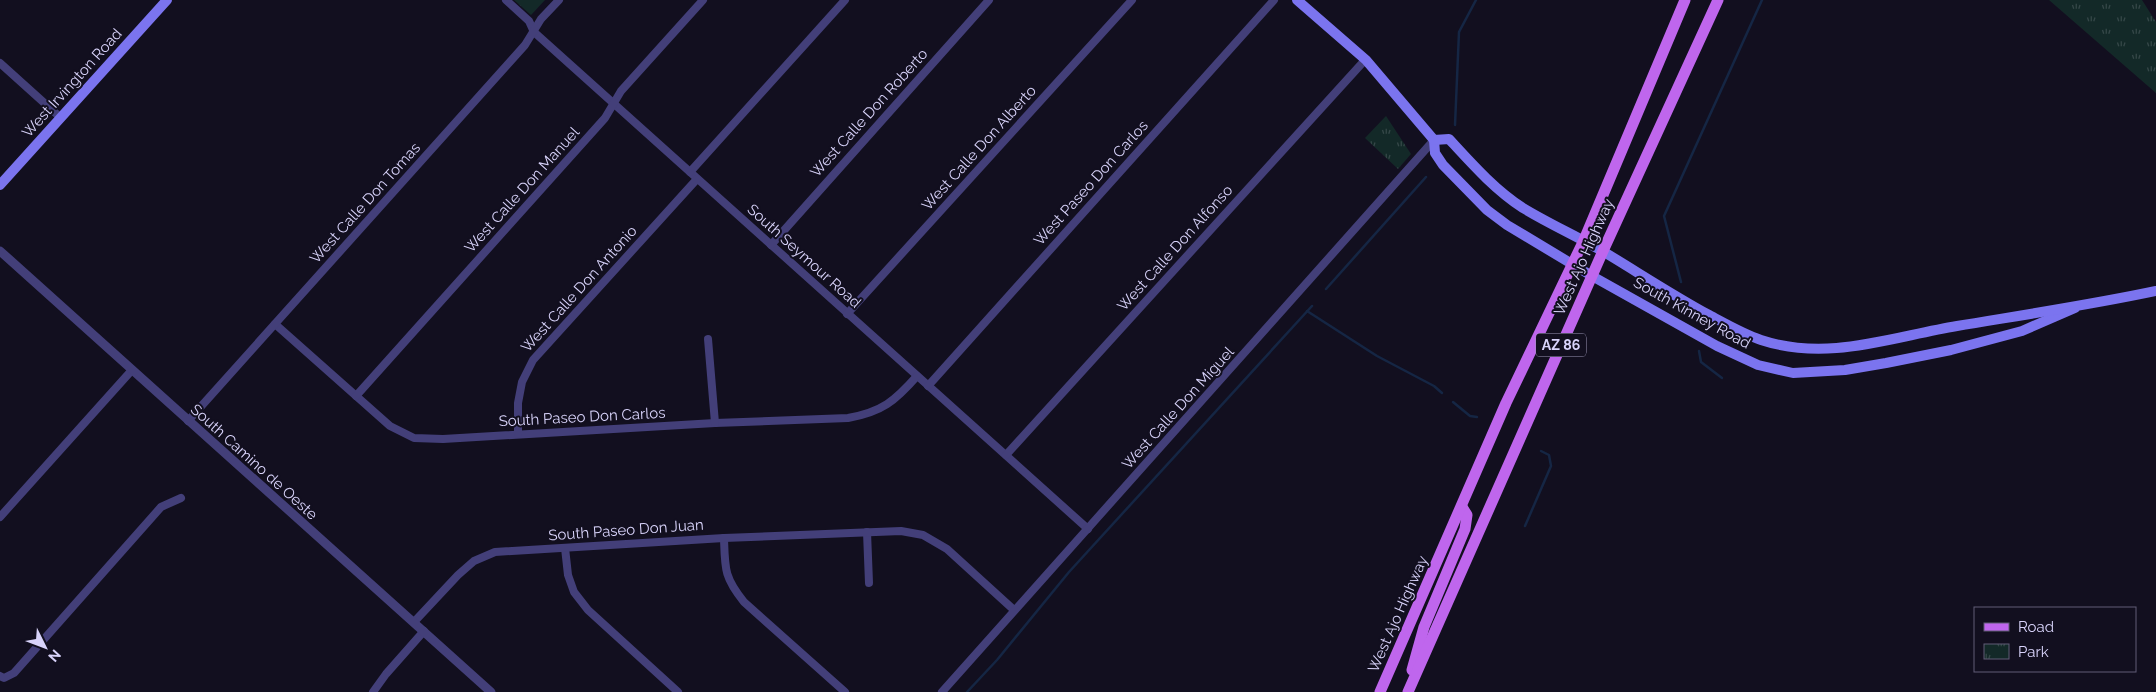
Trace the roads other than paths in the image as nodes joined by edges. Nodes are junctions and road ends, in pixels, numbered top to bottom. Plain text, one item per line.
1 (167, 0) edge
2 (506, 0) edge
3 (559, 0) edge
4 (703, 0) edge
5 (845, 0) edge
6 (988, 0) edge
7 (1132, 0) edge
8 (1274, 0) edge
9 (1298, 0) edge
10 (1685, 0) edge
11 (1718, 0) edge
12 (534, 32) junction
13 (1365, 60) junction
14 (0, 63) edge
15 (612, 104) junction
16 (61, 118) junction
17 (1434, 140) junction
18 (690, 172) junction
19 (697, 179) junction
20 (0, 185) edge
21 (1584, 240) junction
22 (771, 245) junction
23 (1602, 251) junction
24 (0, 252) edge
25 (1572, 264) junction
26 (1592, 276) junction
27 (2156, 291) edge
28 (2075, 308) junction
29 (848, 314) junction
30 (275, 324) junction
31 (708, 339) dead end
32 (132, 370) junction
33 (917, 376) junction
34 (928, 386) junction
35 (356, 396) junction
36 (188, 421) junction
37 (715, 423) junction
38 (518, 434) junction
39 (1006, 455) junction
40 (181, 498) dead end
41 (1462, 507) junction
42 (0, 518) edge
43 (1088, 529) junction
44 (867, 532) junction
45 (724, 538) junction
46 (565, 548) junction
47 (869, 583) dead end
48 (1014, 610) junction
49 (414, 622) junction
50 (424, 631) junction
51 (2, 677) edge
52 (1409, 690) edge
53 (373, 692) edge
54 (491, 692) edge
55 (678, 692) edge
56 (845, 692) edge
57 (942, 692) edge
58 (1380, 692) edge

1 - 16 main road, West Irvington Road
2 - 12 street, South Seymour Road
3 - 12 street, West Calle Don Tomas
4 - 15 street, West Calle Don Manuel
5 - 18 street
6 - 22 street, West Calle Don Roberto
7 - 29 street, West Calle Don Alberto
8 - 34 street, West Paseo Don Carlos
9 - 13 main road, South Kinney Road
10 - 21 main road, West Ajo Highway / AZ 86
11 - 23 main road, West Ajo Highway / AZ 86
12 - 15 street, South Seymour Road
12 - 30 street, West Calle Don Tomas
13 - 17 main road, South Kinney Road
13 - 39 street, West Calle Don Alfonso
14 - 16 street
15 - 18 street, South Seymour Road
15 - 35 street, West Calle Don Manuel
16 - 20 main road, West Irvington Road
17 - 21 main road, South Kinney Road
17 - 25 main road, South Kinney Road
17 - 43 street, West Calle Don Miguel
18 - 19 street, South Seymour Road
19 - 22 street, South Seymour Road
19 - 38 street, West Calle Don Antonio
21 - 23 main road, South Kinney Road
21 - 25 main road, West Ajo Highway / AZ 86
22 - 29 street, South Seymour Road
23 - 26 main road, West Ajo Highway / AZ 86
23 - 28 main road, South Kinney Road
24 - 32 street, South Camino de Oeste
25 - 26 main road, South Kinney Road
25 - 41 main road, West Ajo Highway / AZ 86
26 - 28 main road, South Kinney Road
26 - 52 main road, West Ajo Highway / AZ 86
27 - 28 main road, South Kinney Road
29 - 33 street, South Seymour Road
30 - 35 street, South Paseo Don Carlos
30 - 36 street, West Calle Don Tomas
31 - 37 street
32 - 36 street, South Camino de Oeste
32 - 42 street
33 - 34 street, South Seymour Road
33 - 37 street, South Paseo Don Carlos
34 - 39 street, South Seymour Road
35 - 38 street, South Paseo Don Carlos
36 - 49 street, South Camino de Oeste
37 - 38 street, South Paseo Don Carlos
39 - 43 street, South Seymour Road
40 - 51 street
41 - 52 main road
41 - 58 main road, West Ajo Highway / AZ 86
43 - 48 street, West Calle Don Miguel
44 - 45 street, South Paseo Don Juan
44 - 47 street
44 - 48 street, South Paseo Don Juan
45 - 46 street, South Paseo Don Juan
45 - 56 street
46 - 49 street, South Paseo Don Juan
46 - 55 street
48 - 57 street, West Calle Don Miguel
49 - 50 street, South Camino de Oeste
50 - 53 street
50 - 54 street, South Camino de Oeste

